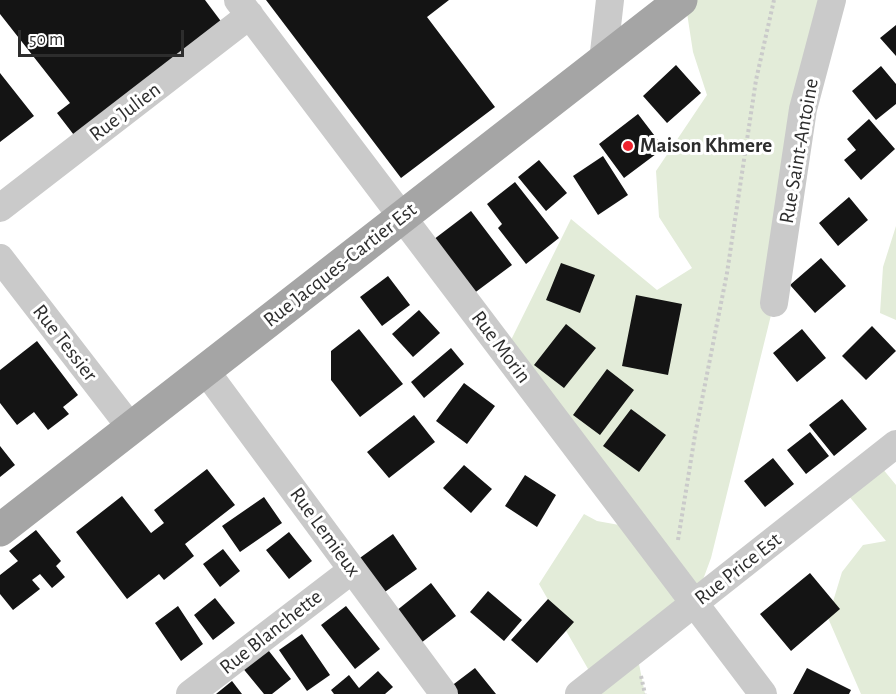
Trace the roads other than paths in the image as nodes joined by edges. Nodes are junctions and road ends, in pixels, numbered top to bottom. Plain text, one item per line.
1 (610, 0) edge
2 (832, 0) edge
3 (668, 4) edge
4 (244, 8) edge
5 (603, 61) junction
6 (0, 208) edge
7 (402, 217) junction
8 (0, 258) edge
9 (774, 303) dead end
10 (205, 370) junction
11 (131, 428) junction
12 (896, 444) edge
13 (0, 530) edge
14 (352, 570) junction
15 (694, 604) junction
16 (190, 694) edge
17 (444, 694) edge
18 (579, 694) edge
19 (762, 694) edge

1 - 5 street
2 - 9 street, Rue Saint-Antoine
3 - 5 main road, Rue Jacques-Cartier Est
4 - 6 street, Rue Julien
4 - 7 street, Rue Morin
5 - 7 main road, Rue Jacques-Cartier Est
7 - 10 main road, Rue Jacques-Cartier Est
7 - 15 street, Rue Morin
8 - 11 street, Rue Tessier
10 - 11 main road, Rue Jacques-Cartier Est
10 - 14 street, Rue Lemieux
11 - 13 main road, Rue Jacques-Cartier Est
12 - 15 street, Rue Price Est
14 - 16 street, Rue Blanchette
14 - 17 street, Rue Lemieux
15 - 18 street, Rue Price Est
15 - 19 street, Rue Morin

